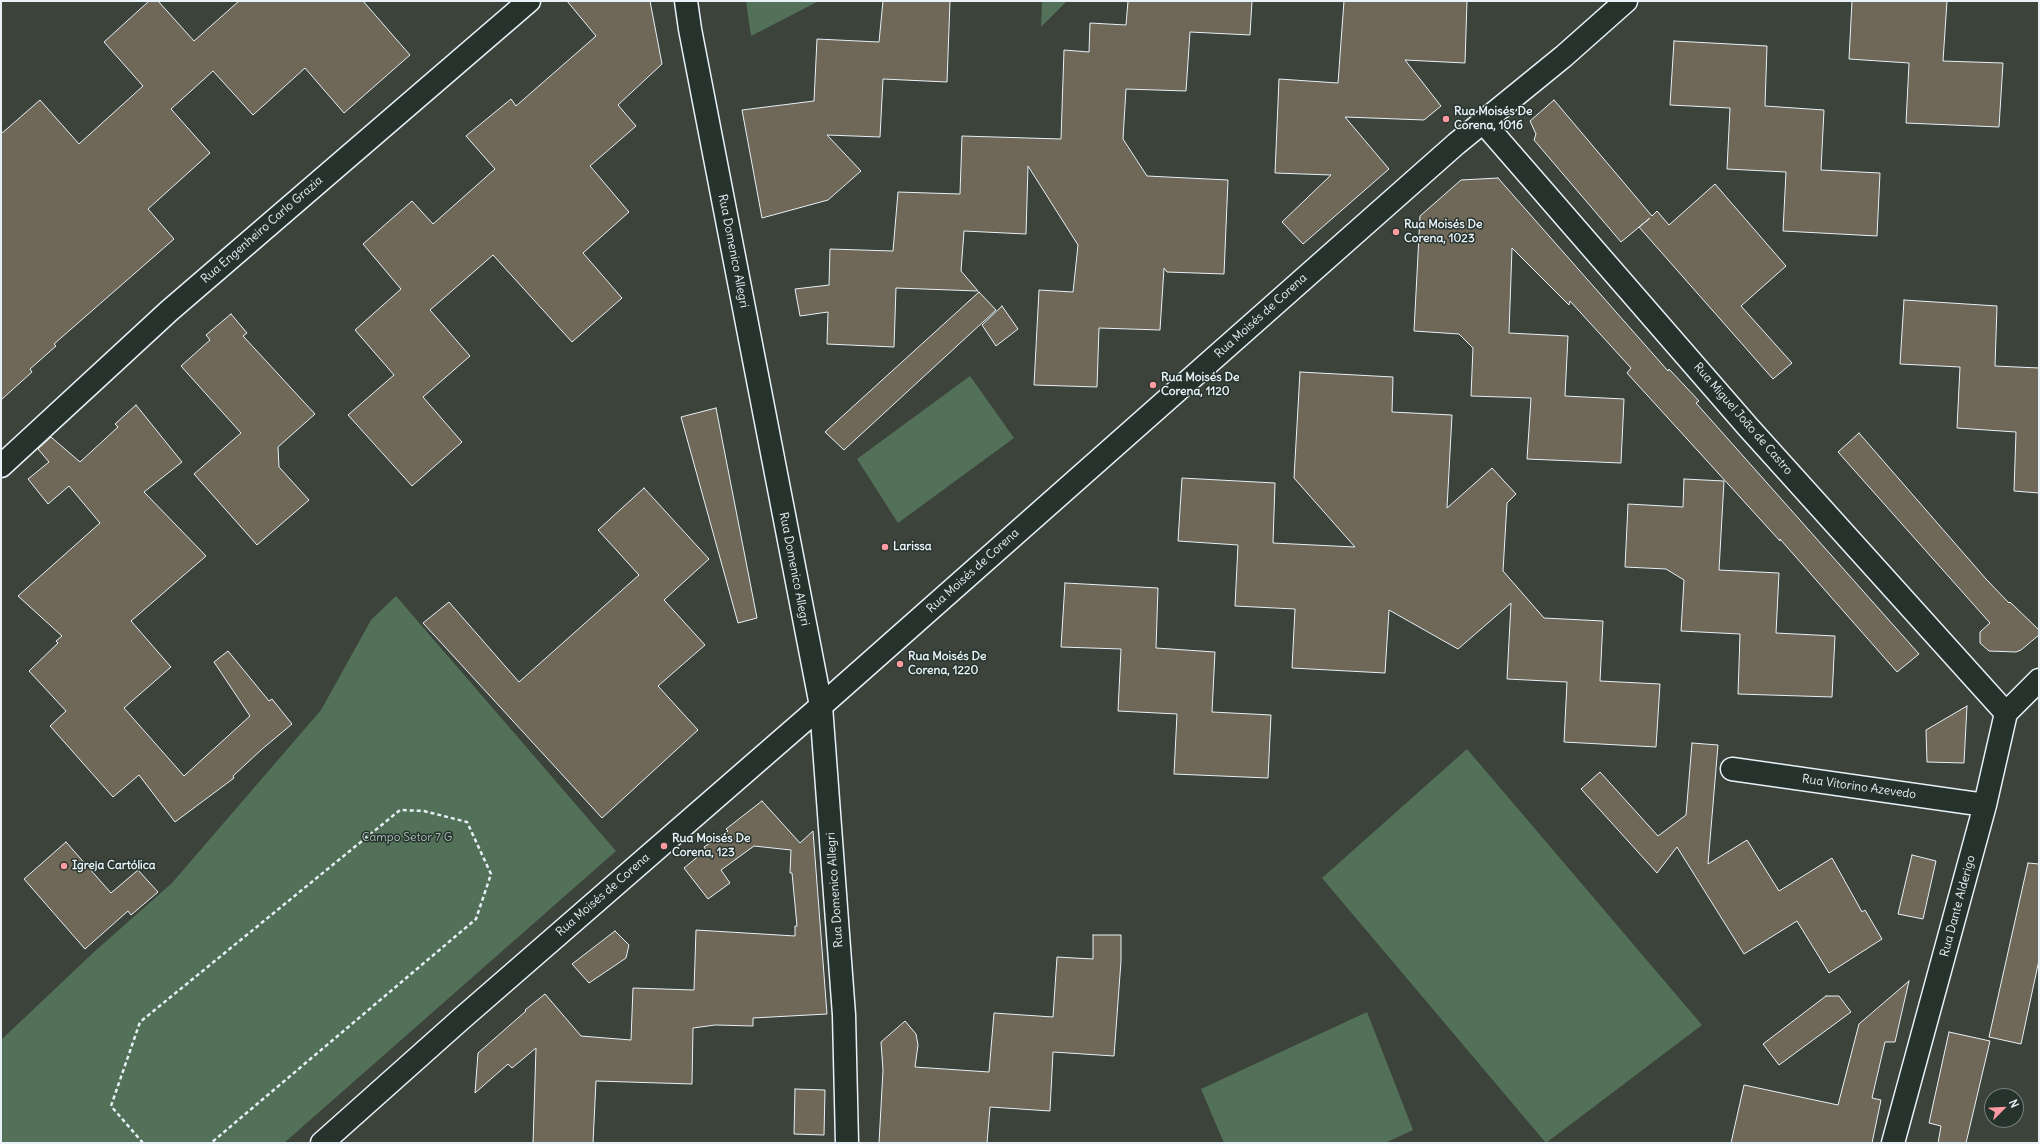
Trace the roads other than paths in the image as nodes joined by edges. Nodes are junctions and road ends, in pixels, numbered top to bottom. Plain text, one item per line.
1 (529, 1) edge
2 (686, 1) edge
3 (1626, 1) edge
4 (1483, 122) junction
5 (1, 466) edge
6 (2039, 680) edge
7 (820, 706) junction
8 (2006, 713) junction
9 (1732, 769) dead end
10 (1985, 805) junction
11 (322, 1143) edge
12 (847, 1143) edge
13 (1893, 1143) edge

1 - 5 street, Rua Engenheiro Carlo Grazia
2 - 7 street, Rua Domenico Allegri
3 - 4 street, Rua Moisés de Corena
4 - 7 street, Rua Moisés de Corena
4 - 8 street, Rua Miguel João de Castro
6 - 8 street
7 - 11 street, Rua Moisés de Corena
7 - 12 street, Rua Domenico Allegri
8 - 10 street, Rua Dante Alderigo
9 - 10 street, Rua Vitorino Azevedo
10 - 13 street, Rua Dante Alderigo

